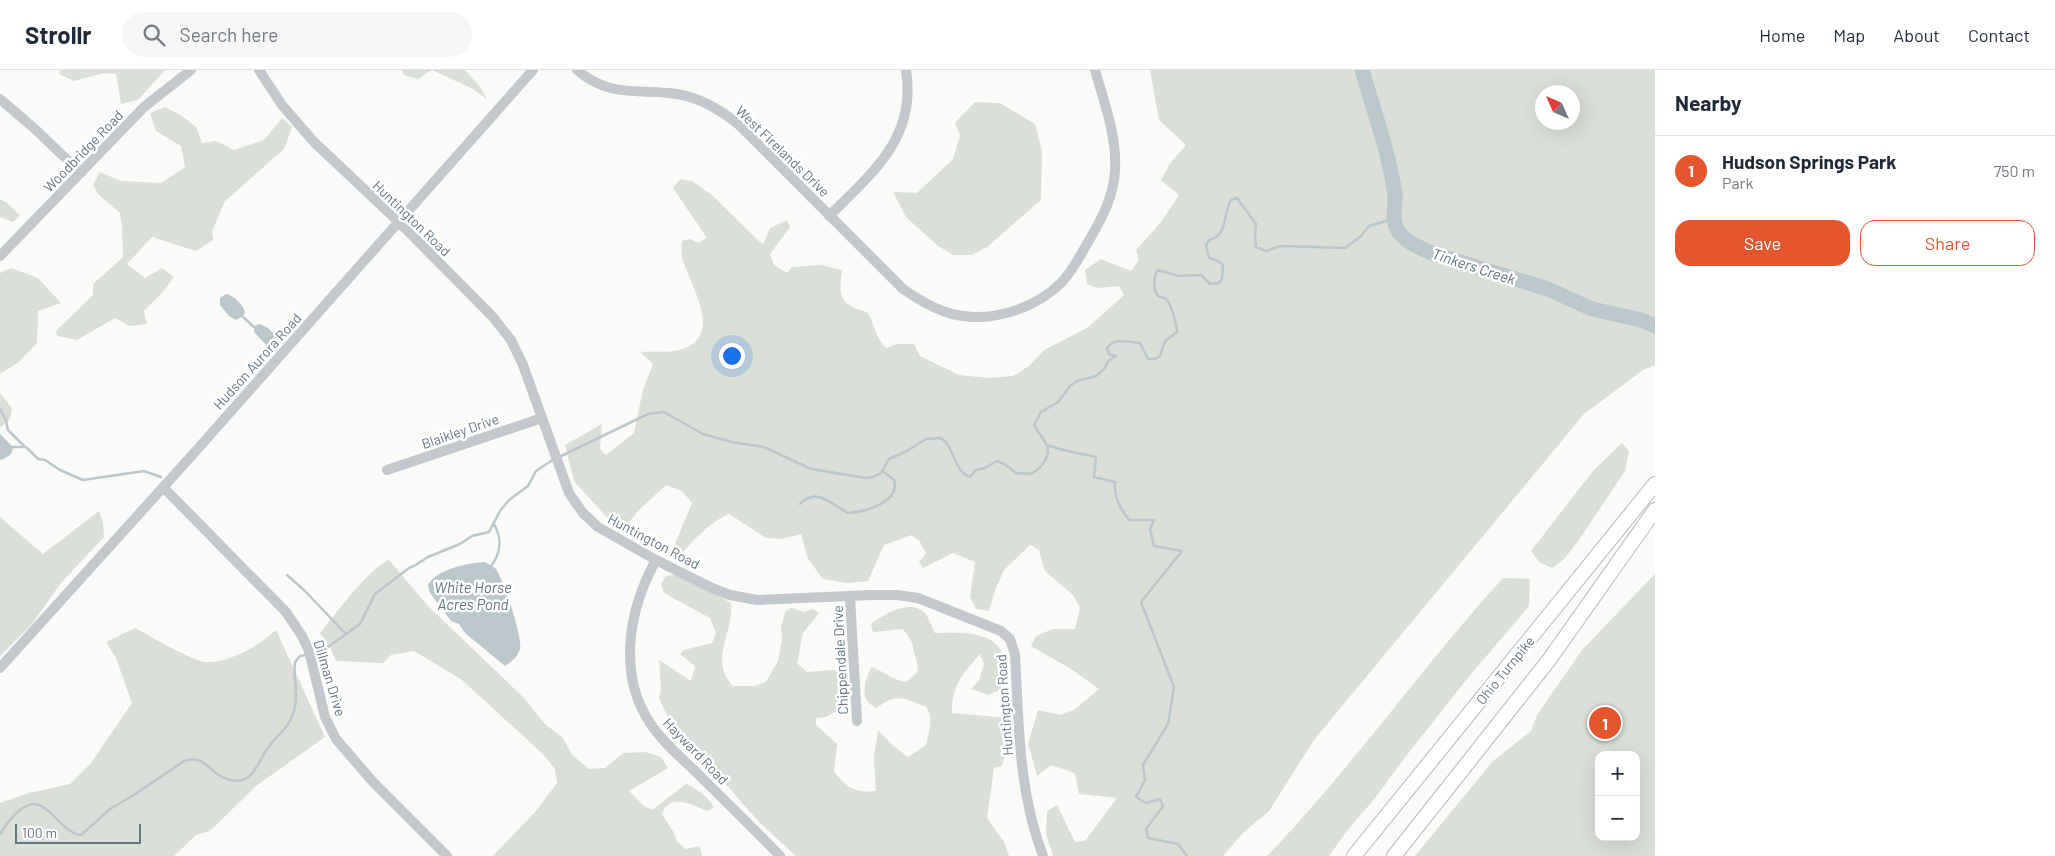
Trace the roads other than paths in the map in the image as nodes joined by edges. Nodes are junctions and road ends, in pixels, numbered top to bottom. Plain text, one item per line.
1 (191, 70) edge
2 (258, 70) edge
3 (533, 70) edge
4 (577, 70) edge
5 (906, 70) edge
6 (1095, 70) edge
7 (0, 99) edge
8 (81, 173) junction
9 (829, 216) junction
10 (399, 222) junction
11 (0, 256) edge
12 (542, 418) junction
13 (388, 470) dead end
14 (1655, 484) edge
15 (163, 487) junction
16 (1655, 510) edge
17 (656, 560) junction
18 (850, 597) junction
19 (0, 668) edge
20 (857, 721) dead end
21 (447, 856) edge
22 (780, 856) edge
23 (1043, 856) edge
24 (1354, 856) edge
25 (1394, 856) edge

1 - 8 street, Woodbridge Road
2 - 10 street, Huntington Road
3 - 10 street, Hudson Aurora Road
4 - 9 street, West Firelands Drive
5 - 9 street
6 - 9 street, West Firelands Drive
7 - 8 street
8 - 11 street, Woodbridge Road
10 - 12 street, Huntington Road
10 - 15 street, Hudson Aurora Road
12 - 13 street, Blaikley Drive
12 - 17 street, Huntington Road
14 - 24 highway, Ohio Turnpike
15 - 19 street, Hudson Aurora Road
15 - 21 street, Dillman Drive
16 - 25 highway, Ohio Turnpike
17 - 18 street, Huntington Road
17 - 22 street, Hayward Road
18 - 20 street, Chippendale Drive
18 - 23 street, Huntington Road

